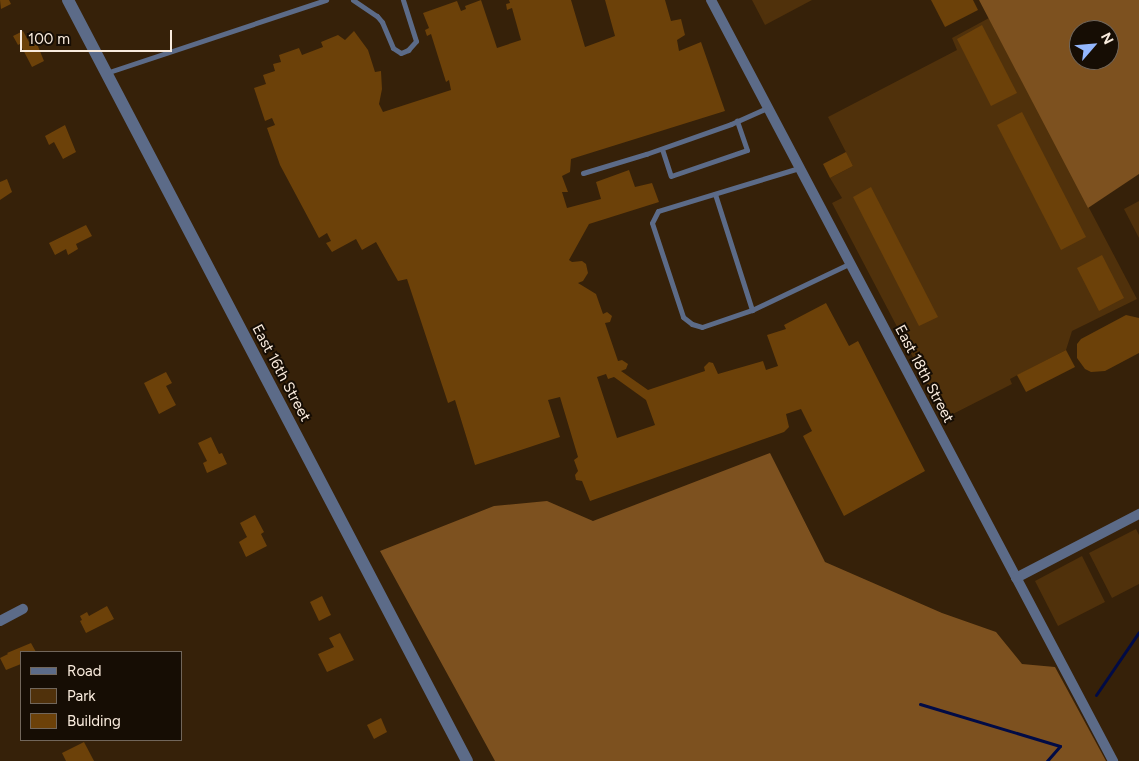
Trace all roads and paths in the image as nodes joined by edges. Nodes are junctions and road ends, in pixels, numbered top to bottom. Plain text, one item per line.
1 (68, 0) edge
2 (326, 0) edge
3 (353, 0) edge
4 (403, 0) edge
5 (711, 0) edge
6 (106, 73) junction
7 (767, 108) junction
8 (738, 121) junction
9 (662, 149) junction
10 (799, 168) junction
11 (583, 173) dead end
12 (715, 194) junction
13 (849, 264) junction
14 (752, 310) junction
15 (1139, 514) edge
16 (1016, 578) junction
17 (23, 609) dead end
18 (0, 621) edge
19 (467, 761) edge
20 (1113, 761) edge

1 - 6 street, East 16th Street
2 - 6 lane
3 - 4 lane
5 - 7 street, East 18th Street
6 - 19 street, East 16th Street
7 - 8 lane
7 - 10 street, East 18th Street
8 - 9 lane
8 - 9 lane
9 - 11 lane
10 - 12 lane
10 - 13 street, East 18th Street
12 - 14 lane
12 - 14 lane
13 - 14 lane
13 - 16 street, East 18th Street
15 - 16 street
16 - 20 street, East 18th Street
17 - 18 street

